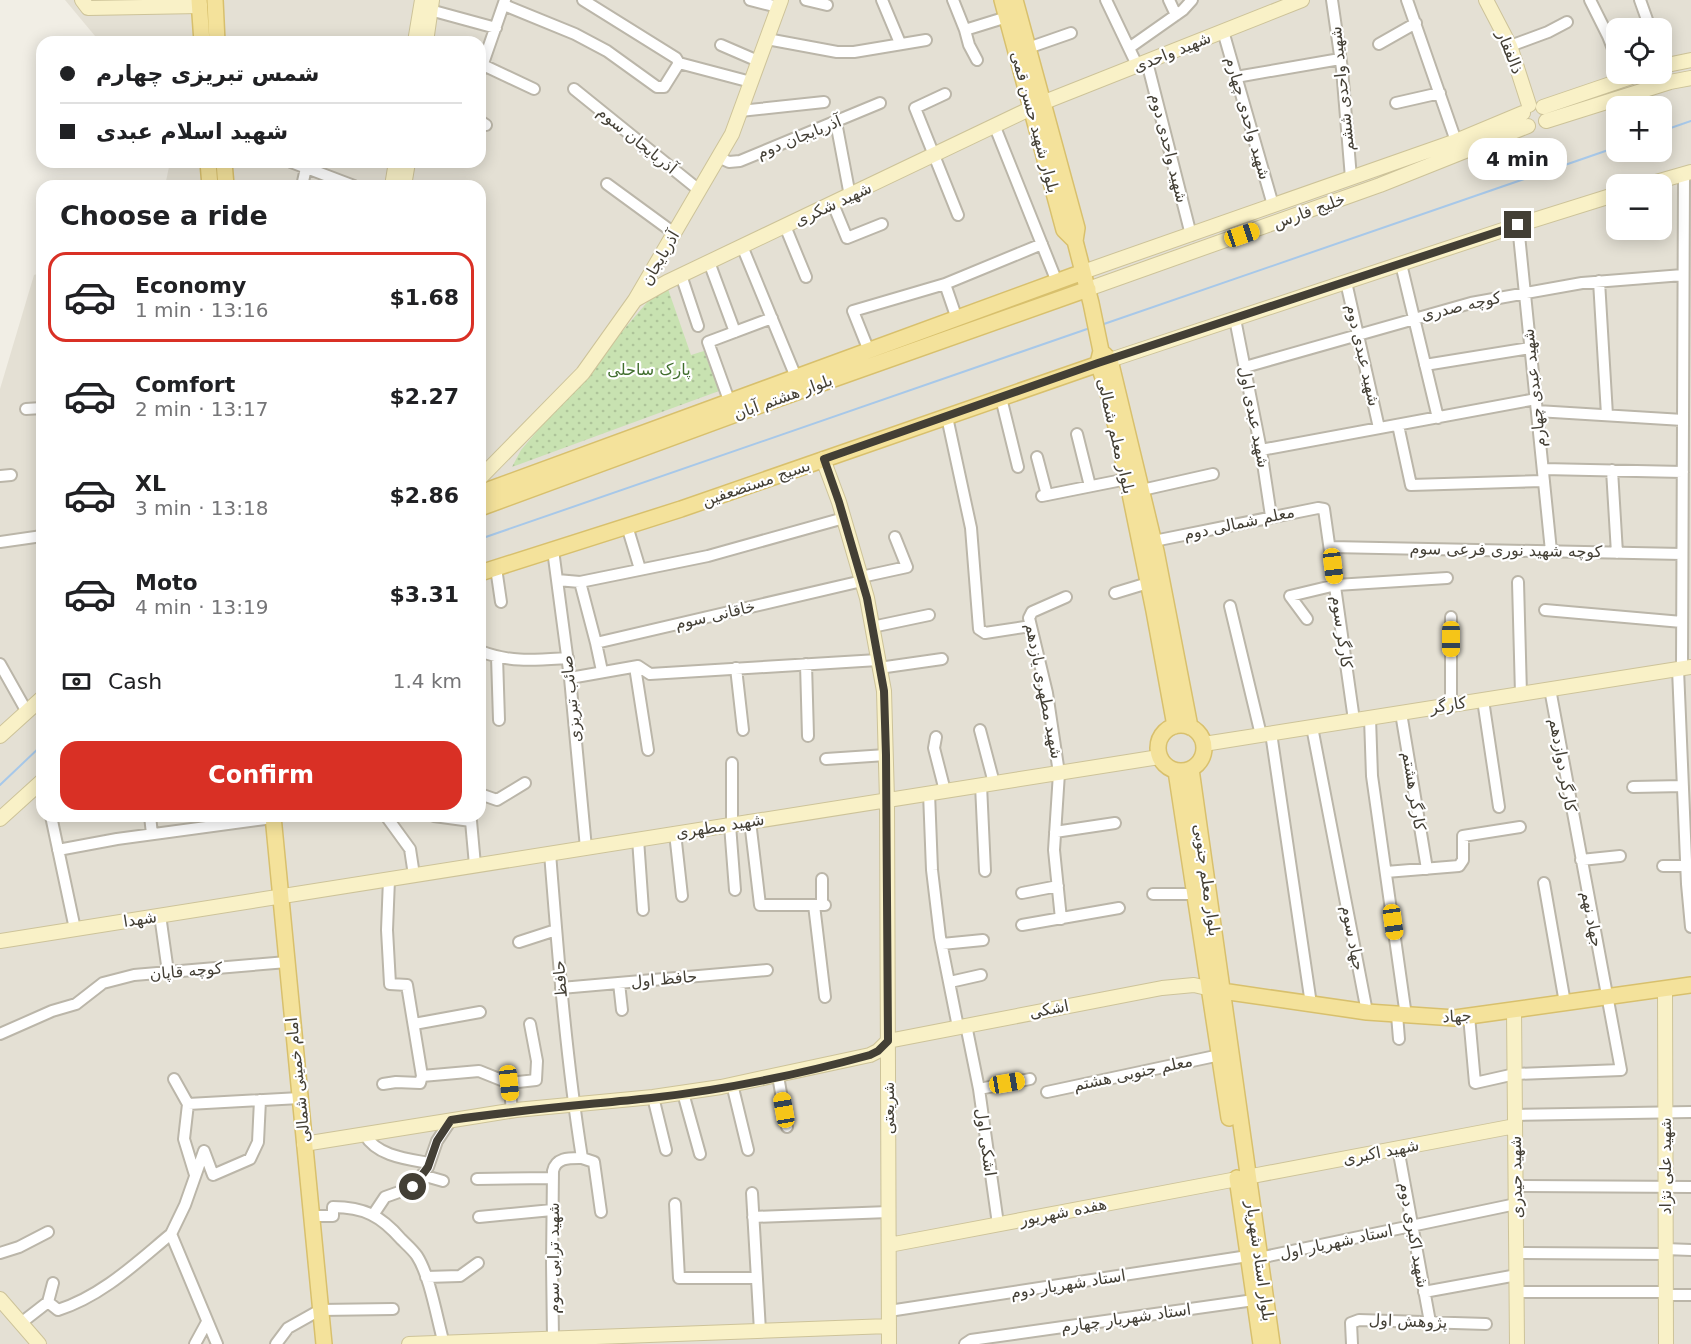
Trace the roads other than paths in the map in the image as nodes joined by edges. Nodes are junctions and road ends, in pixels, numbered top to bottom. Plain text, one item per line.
1 (215, 0) edge
2 (583, 0) edge
3 (750, 0) edge
4 (806, 0) edge
5 (882, 0) edge
6 (953, 0) edge
7 (1002, 0) edge
8 (1015, 0) edge
9 (1106, 0) edge
10 (1169, 0) edge
11 (1192, 0) edge
12 (1302, 0) edge
13 (1332, 0) edge
14 (1407, 0) edge
15 (1488, 0) edge
16 (1590, 0) edge
17 (1640, 0) edge
18 (505, 2) edge
19 (86, 3) edge
20 (199, 3) edge
21 (428, 3) edge
22 (780, 4) edge
23 (827, 5) dead end
24 (1176, 15) junction
25 (1006, 17) junction
26 (1646, 18) edge
27 (1567, 22) dead end
28 (1416, 23) junction
29 (496, 28) junction
30 (965, 30) junction
31 (1223, 31) junction
32 (1606, 32) edge
33 (1071, 33) dead end
34 (201, 36) edge
35 (217, 36) edge
36 (418, 36) edge
37 (426, 36) edge
38 (767, 39) junction
39 (926, 40) dead end
40 (900, 43) junction
41 (1379, 44) dead end
42 (721, 45) dead end
43 (1510, 46) junction
44 (1028, 48) junction
45 (1129, 48) junction
46 (486, 57) edge
47 (1340, 59) junction
48 (976, 60) dead end
49 (1691, 60) edge
50 (758, 61) junction
51 (679, 63) junction
52 (1142, 63) junction
53 (1672, 63) edge
54 (486, 71) edge
55 (1236, 77) junction
56 (1691, 78) edge
57 (751, 82) junction
58 (1606, 83) edge
59 (534, 89) dead end
60 (574, 89) dead end
61 (1440, 93) junction
62 (945, 94) dead end
63 (824, 102) dead end
64 (880, 103) dead end
65 (1396, 103) dead end
66 (1037, 106) junction
67 (740, 111) junction
68 (1534, 114) junction
69 (836, 122) junction
70 (995, 127) junction
71 (1456, 141) junction
72 (935, 156) junction
73 (718, 157) junction
74 (306, 168) joint
75 (1687, 173) edge
76 (1672, 177) edge
77 (1351, 178) junction
78 (303, 180) edge
79 (338, 180) edge
80 (607, 183) dead end
81 (699, 190) junction
82 (850, 196) junction
83 (1606, 197) edge
84 (833, 204) junction
85 (1272, 205) junction
86 (958, 215) dead end
87 (882, 224) dead end
88 (1518, 225) junction
89 (785, 226) junction
90 (674, 233) junction
91 (1191, 235) junction
92 (1042, 244) junction
93 (742, 246) junction
94 (1687, 255) edge
95 (709, 262) junction
96 (1401, 264) junction
97 (1083, 273) junction
98 (681, 275) junction
99 (1683, 275) junction
100 (806, 277) dead end
101 (1599, 281) junction
102 (1057, 282) junction
103 (1346, 282) junction
104 (945, 284) junction
105 (1524, 292) junction
106 (1089, 296) junction
107 (635, 300) junction
108 (772, 318) junction
109 (1414, 318) junction
110 (957, 319) junction
111 (1235, 319) junction
112 (1687, 319) edge
113 (698, 326) dead end
114 (735, 332) junction
115 (1358, 334) junction
116 (1530, 348) junction
117 (869, 351) junction
118 (1102, 353) junction
119 (1425, 365) junction
120 (1245, 368) junction
121 (1069, 375) junction
122 (798, 384) junction
123 (1108, 393) junction
124 (1001, 398) junction
125 (1536, 399) junction
126 (730, 403) junction
127 (36, 408) edge
128 (26, 409) dead end
129 (1537, 411) junction
130 (1607, 415) junction
131 (947, 417) junction
132 (1438, 418) junction
133 (1398, 425) junction
134 (1686, 427) edge
135 (1379, 428) junction
136 (1077, 434) dead end
137 (652, 437) junction
138 (1261, 450) junction
139 (1037, 457) dead end
140 (824, 459) junction
141 (1018, 467) dead end
142 (1129, 468) junction
143 (1543, 469) junction
144 (1612, 470) junction
145 (486, 472) edge
146 (1683, 472) junction
147 (1213, 474) dead end
148 (1544, 481) junction
149 (1090, 486) junction
150 (1687, 489) edge
151 (1142, 490) junction
152 (486, 501) edge
153 (1324, 509) joint
154 (1271, 516) junction
155 (844, 518) junction
156 (627, 526) junction
157 (36, 537) edge
158 (895, 537) dead end
159 (1154, 541) junction
160 (0, 542) edge
161 (1331, 547) junction
162 (553, 550) junction
163 (1551, 551) junction
164 (1685, 551) edge
165 (1617, 553) junction
166 (496, 568) junction
167 (640, 569) junction
168 (486, 571) edge
169 (1447, 578) dead end
170 (861, 579) junction
171 (557, 580) junction
172 (580, 582) junction
173 (1518, 582) dead end
174 (1148, 583) junction
175 (1336, 585) junction
176 (1114, 593) dead end
177 (1066, 597) dead end
178 (501, 602) dead end
179 (1230, 606) dead end
180 (1545, 610) dead end
181 (929, 615) dead end
182 (1451, 617) dead end
183 (1685, 617) edge
184 (1307, 619) dead end
185 (1031, 626) junction
186 (872, 627) junction
187 (596, 643) junction
188 (486, 653) edge
189 (497, 657) junction
190 (568, 658) junction
191 (942, 659) dead end
192 (0, 664) edge
193 (806, 664) junction
194 (879, 664) junction
195 (635, 667) junction
196 (738, 668) junction
197 (1684, 668) edge
198 (602, 671) junction
199 (570, 678) junction
200 (1550, 689) junction
201 (1521, 694) junction
202 (1483, 700) junction
203 (36, 704) edge
204 (1451, 705) junction
205 (27, 712) junction
206 (1401, 713) junction
207 (1370, 718) junction
208 (499, 720) dead end
209 (1354, 720) junction
210 (1182, 726) junction
211 (1312, 727) junction
212 (743, 730) dead end
213 (980, 730) dead end
214 (1266, 734) junction
215 (0, 736) edge
216 (808, 736) dead end
217 (936, 738) dead end
218 (1204, 744) junction
219 (648, 750) dead end
220 (886, 755) junction
221 (1159, 757) junction
222 (826, 759) dead end
223 (732, 763) dead end
224 (1184, 770) junction
225 (1059, 773) junction
226 (525, 783) dead end
227 (988, 784) junction
228 (36, 786) edge
229 (1683, 786) junction
230 (1633, 788) dead end
231 (945, 791) junction
232 (930, 793) junction
233 (486, 796) edge
234 (887, 800) junction
235 (1499, 807) dead end
236 (0, 819) edge
237 (750, 821) junction
238 (52, 822) edge
239 (151, 822) edge
240 (237, 822) edge
241 (273, 822) edge
242 (390, 822) edge
243 (471, 822) edge
244 (1115, 823) dead end
245 (731, 824) junction
246 (1520, 827) dead end
247 (1055, 832) junction
248 (675, 833) junction
249 (152, 834) junction
250 (638, 839) junction
251 (1577, 841) joint
252 (586, 848) junction
253 (58, 850) junction
254 (550, 853) junction
255 (1620, 856) dead end
256 (1581, 860) junction
257 (475, 865) junction
258 (1663, 866) dead end
259 (1686, 866) junction
260 (1426, 869) junction
261 (985, 871) dead end
262 (1386, 872) junction
263 (414, 875) junction
264 (1689, 878) edge
265 (389, 879) junction
266 (822, 879) dead end
267 (1544, 883) dead end
268 (1058, 886) junction
269 (735, 890) dead end
270 (1022, 893) dead end
271 (1154, 894) dead end
272 (1196, 894) junction
273 (280, 896) junction
274 (682, 896) dead end
275 (821, 905) junction
276 (1119, 908) dead end
277 (643, 910) dead end
278 (160, 915) junction
279 (1061, 919) junction
280 (1022, 925) dead end
281 (1691, 927) edge
282 (75, 929) junction
283 (556, 930) junction
284 (983, 940) dead end
285 (0, 941) edge
286 (519, 942) dead end
287 (942, 944) junction
288 (287, 962) junction
289 (767, 970) dead end
290 (168, 972) junction
291 (981, 975) dead end
292 (619, 982) junction
293 (950, 982) junction
294 (1691, 985) edge
295 (561, 988) junction
296 (1665, 989) junction
297 (1217, 990) junction
298 (825, 997) dead end
299 (1608, 997) junction
300 (1565, 1003) junction
301 (1311, 1004) junction
302 (622, 1010) dead end
303 (1514, 1010) junction
304 (480, 1012) dead end
305 (1367, 1012) junction
306 (1401, 1015) junction
307 (1468, 1016) junction
308 (414, 1024) junction
309 (530, 1024) dead end
310 (962, 1026) junction
311 (0, 1034) edge
312 (1399, 1039) dead end
313 (888, 1041) junction
314 (1220, 1055) junction
315 (1515, 1074) junction
316 (422, 1076) junction
317 (778, 1076) junction
318 (174, 1078) dead end
319 (1030, 1079) dead end
320 (509, 1083) junction
321 (383, 1084) dead end
322 (732, 1084) junction
323 (979, 1089) junction
324 (683, 1092) junction
325 (1047, 1092) dead end
326 (653, 1097) junction
327 (300, 1098) junction
328 (260, 1100) junction
329 (188, 1104) junction
330 (573, 1105) junction
331 (512, 1110) junction
332 (1665, 1113) junction
333 (1691, 1113) edge
334 (451, 1120) junction
335 (1515, 1121) junction
336 (788, 1127) dead end
337 (365, 1135) junction
338 (304, 1144) junction
339 (1398, 1149) junction
340 (666, 1150) dead end
341 (748, 1150) dead end
342 (700, 1154) dead end
343 (582, 1158) junction
344 (429, 1164) junction
345 (195, 1175) junction
346 (422, 1175) junction
347 (553, 1178) junction
348 (1242, 1178) junction
349 (477, 1179) dead end
350 (444, 1181) dead end
351 (1516, 1186) junction
352 (1665, 1187) junction
353 (1691, 1187) edge
354 (752, 1193) dead end
355 (675, 1204) dead end
356 (1516, 1204) junction
357 (552, 1210) junction
358 (601, 1212) dead end
359 (889, 1212) junction
360 (373, 1215) junction
361 (311, 1216) junction
362 (479, 1217) dead end
363 (753, 1217) junction
364 (998, 1224) junction
365 (1412, 1226) junction
366 (48, 1232) dead end
367 (171, 1234) junction
368 (889, 1245) junction
369 (1691, 1250) edge
370 (1665, 1252) junction
371 (0, 1253) edge
372 (1516, 1253) junction
373 (1253, 1257) junction
374 (478, 1263) dead end
375 (1517, 1275) junction
376 (426, 1277) junction
377 (757, 1278) junction
378 (53, 1283) dead end
379 (1424, 1292) junction
380 (1517, 1292) junction
381 (1665, 1293) junction
382 (1691, 1295) edge
383 (0, 1299) edge
384 (1254, 1300) junction
385 (48, 1302) junction
386 (393, 1309) dead end
387 (320, 1310) junction
388 (889, 1318) junction
389 (207, 1322) junction
390 (1430, 1322) junction
391 (21, 1323) junction
392 (1486, 1324) dead end
393 (760, 1331) junction
394 (553, 1339) junction
395 (581, 1341) edge
396 (535, 1342) edge
397 (39, 1344) edge
398 (195, 1344) edge
399 (217, 1344) edge
400 (276, 1344) edge
401 (324, 1344) edge
402 (409, 1344) edge
403 (444, 1344) edge
404 (889, 1344) edge
405 (965, 1344) edge
406 (1261, 1344) edge
407 (1272, 1344) edge
408 (1352, 1344) edge
409 (1518, 1344) edge
410 (1665, 1344) edge

1 - 35 main road
2 - 51 street
3 - 22 street
4 - 23 street
5 - 40 street
6 - 30 street
7 - 25 main road, بلوار شهید حسن قمی
8 - 44 main road, بلوار شهید حسن قمی
9 - 45 street, شهید واحدی دوم
10 - 24 street
11 - 24 street
12 - 31 street, شهید واحدی
13 - 47 street, شهید واحدی ششم
14 - 28 street
15 - 43 street, ذالفقار
16 - 32 street
17 - 26 street
18 - 29 street
18 - 51 street
19 - 20 street
20 - 34 main road
21 - 29 street
21 - 36 street
21 - 37 street
22 - 38 street, آذربایجان
24 - 45 street
25 - 30 street
25 - 66 main road, بلوار شهید حسن قمی
27 - 43 street
28 - 41 street
28 - 61 street
29 - 46 street
30 - 48 street
31 - 52 street, شهید واحدی
31 - 55 street, شهید واحدی چهارم
33 - 44 street
38 - 40 street
38 - 50 street, آذربایجان
39 - 40 street
42 - 50 street
43 - 68 street, ذالفقار
44 - 66 main road, بلوار شهید حسن قمی
45 - 52 street, شهید واحدی دوم
47 - 55 street
47 - 77 street, شهید واحدی ششم
49 - 53 street
50 - 57 street, آذربایجان
51 - 57 street
52 - 66 street, شهید واحدی
52 - 91 street, شهید واحدی دوم
54 - 59 street
55 - 85 street, شهید واحدی چهارم
56 - 68 street, خلیج فارس
57 - 67 street, آذربایجان
58 - 68 street
60 - 81 street, آذربایجان سوم
61 - 65 street
61 - 71 street
62 - 72 street
63 - 67 street
64 - 69 street, آذربایجان دوم
66 - 70 street, شهید شکری
66 - 97 main road, بلوار شهید حسن قمی
67 - 73 street, آذربایجان
68 - 71 street, خلیج فارس
68 - 106 street, خلیج فارس
69 - 73 street, آذربایجان دوم
69 - 82 street
70 - 72 street, شهید شکری
70 - 92 street
71 - 77 street, خلیج فارس
72 - 82 street, شهید شکری
72 - 86 street
73 - 81 street, آذربایجان
74 - 78 street
74 - 79 street
75 - 76 street
75 - 94 street
77 - 85 street, خلیج فارس
80 - 90 street
81 - 90 street, آذربایجان
82 - 84 street, شهید شکری
83 - 88 street
84 - 87 street
84 - 89 street, شهید شکری
85 - 91 street, خلیج فارس
88 - 96 street
88 - 105 street, شهید عبدی چهارم
89 - 93 street, شهید شکری
89 - 100 street
90 - 107 street, آذربایجان
91 - 97 street, خلیج فارس
92 - 102 street
92 - 104 street
93 - 95 street, شهید شکری
93 - 108 street
94 - 99 street
95 - 98 street, شهید شکری
95 - 114 street
96 - 103 street
96 - 109 street
97 - 102 main road, بلوار هشتم آبان
97 - 106 main road, بلوار شهید حسن قمی
98 - 107 street, شهید شکری
98 - 113 street
99 - 101 street, کوچه صدری
99 - 112 street
101 - 105 street, کوچه صدری
101 - 130 street
102 - 110 main road, بلوار هشتم آبان
103 - 111 street
103 - 115 street, شهید عبدی دوم
104 - 110 street
104 - 117 street
105 - 109 street, کوچه صدری
105 - 116 street, شهید عبدی چهارم
106 - 118 main road, بلوار شهید حسن قمی
106 - 122 main road, بلوار هشتم آبان
107 - 145 street, آذربایجان
108 - 114 street
108 - 122 street
109 - 115 street, کوچه صدری
109 - 119 street
110 - 117 main road, بلوار هشتم آبان
111 - 118 street
111 - 120 street, شهید عبدی اول
112 - 134 street
114 - 126 street
115 - 120 street, کوچه صدری
115 - 135 street, شهید عبدی دوم
116 - 119 street
116 - 125 street, شهید عبدی چهارم
117 - 122 main road, بلوار هشتم آبان
118 - 121 main road, بسیج مستضعفین
118 - 123 main road, بلوار معلم شمالی
118 - 142 main road, بلوار معلم شمالی
119 - 132 street
120 - 138 street, شهید عبدی اول
121 - 123 main road
121 - 124 main road, بسیج مستضعفین
122 - 126 main road, بلوار هشتم آبان
122 - 137 main road, بلوار هشتم آبان
123 - 142 main road, بلوار معلم شمالی
124 - 131 main road, بسیج مستضعفین
124 - 141 street
125 - 129 street, شهید عبدی چهارم
125 - 132 street
126 - 137 main road, بلوار هشتم آبان
127 - 128 street
129 - 130 street
129 - 143 street, شهید عبدی چهارم
130 - 134 street
131 - 140 main road, بسیج مستضعفین
131 - 185 street
132 - 133 street
133 - 135 street
133 - 148 street
134 - 146 street
135 - 138 street
136 - 149 street
137 - 152 main road, بلوار هشتم آبان
138 - 154 street, شهید عبدی اول
139 - 149 street
140 - 155 street, شریعتی
140 - 156 main road, بسیج مستضعفین
142 - 149 street
142 - 151 main road, بلوار معلم شمالی
142 - 174 main road, بلوار معلم شمالی
143 - 144 street
143 - 148 street, شهید عبدی چهارم
144 - 146 street
144 - 165 street
146 - 150 street
147 - 151 street
148 - 163 street, شهید عبدی چهارم
150 - 164 street
151 - 159 main road, بلوار معلم شمالی
153 - 154 street, معلم شمالی دوم
153 - 161 street, کارگر سوم
154 - 159 street, معلم شمالی دوم
155 - 167 street
155 - 170 street, شریعتی
156 - 162 main road, بسیج مستضعفین
156 - 167 street
157 - 160 street
158 - 170 street, خاقانی سوم
159 - 210 main road, بلوار معلم شمالی
161 - 163 street, کوچه شهید نوری فرعی سوم
161 - 175 street, کارگر سوم
162 - 166 main road, بسیج مستضعفین
162 - 171 street, صائب تبریزی
163 - 165 street, کوچه شهید نوری فرعی سوم
164 - 165 street, کوچه شهید نوری فرعی سوم
164 - 183 street
166 - 168 main road, بسیج مستضعفین
166 - 178 street
167 - 172 street
169 - 175 street
170 - 186 street, شریعتی
170 - 187 street, خاقانی سوم
171 - 172 street
171 - 190 street, صائب تبریزی
172 - 187 street
173 - 201 street
174 - 176 street
174 - 210 main road, بلوار معلم شمالی
175 - 184 street
175 - 209 street, کارگر سوم
177 - 185 street, شهید مطهری یازدهم
179 - 214 street
180 - 183 street
181 - 186 street
182 - 204 street
183 - 197 street
185 - 225 street, شهید مطهری یازدهم
186 - 194 street, شریعتی
187 - 198 street
188 - 189 street
189 - 190 street
189 - 208 street
190 - 199 street, صائب تبریزی
191 - 194 street
192 - 205 street
193 - 194 street
193 - 196 street
193 - 216 street
194 - 220 street, شریعتی
195 - 196 street
195 - 198 street
195 - 219 street
196 - 212 street
197 - 200 street, کارگر
197 - 229 street
198 - 199 street
199 - 252 street, صائب تبریزی
200 - 201 street, کارگر
200 - 251 street, کارگر دوازدهم
201 - 202 street, کارگر
202 - 204 street, کارگر
202 - 235 street
203 - 205 street
204 - 206 street, کارگر
205 - 215 street
206 - 207 street, کارگر
206 - 260 street, کارگر هشتم
207 - 209 street, کارگر
207 - 262 street
209 - 211 street, کارگر
210 - 218 main road
210 - 221 main road
211 - 214 street, کارگر
211 - 305 street, جهاد سوم
213 - 227 street
214 - 218 street, کارگر
214 - 301 street
217 - 231 street
218 - 224 main road
220 - 222 street
220 - 234 street, شریعتی
221 - 224 main road
221 - 225 street, شهید مطهری
223 - 245 street
224 - 272 main road, بلوار معلم جنوبی
224 - 297 main road, بلوار معلم جنوبی
225 - 227 street, شهید مطهری
225 - 247 street, شهید مطهری یازدهم
226 - 233 street
227 - 231 street, شهید مطهری
227 - 261 street
228 - 236 street
229 - 230 street
229 - 259 street
231 - 232 street, شهید مطهری
232 - 234 street, شهید مطهری
232 - 287 street, اشکی اول
234 - 237 street, شهید مطهری
234 - 313 street, شریعتی
237 - 245 street, شهید مطهری
237 - 275 street
238 - 253 street
239 - 249 street
240 - 249 street
241 - 273 main road, امام خمینی شمالی
242 - 263 street
243 - 257 street
244 - 247 street
245 - 248 street, شهید مطهری
245 - 269 street
246 - 260 street
247 - 268 street, شهید مطهری یازدهم
248 - 250 street, شهید مطهری
248 - 274 street
249 - 253 street
250 - 252 street, شهید مطهری
250 - 277 street
251 - 256 street, جهاد نهم
252 - 254 street, شهید مطهری
253 - 282 street
254 - 257 street, شهید مطهری
254 - 283 street, حافظ
255 - 256 street
256 - 299 street, جهاد نهم
257 - 263 street, شهید مطهری
258 - 259 street
259 - 264 street
260 - 262 street
262 - 306 street
263 - 265 street, شهید مطهری
264 - 281 street
265 - 273 street, شهید مطهری
265 - 308 street
266 - 275 street
267 - 300 street
268 - 270 street
268 - 279 street, شهید مطهری یازدهم
271 - 272 street
272 - 297 main road, بلوار معلم جنوبی
273 - 278 street, شهدا
273 - 288 main road, امام خمینی شمالی
275 - 298 street
276 - 279 street
278 - 282 street, شهدا
278 - 290 street
279 - 280 street
282 - 285 street, شهدا
283 - 286 street
283 - 295 street, حافظ
284 - 287 street
287 - 293 street, اشکی اول
288 - 290 street, کوچه قاپان
288 - 327 main road, امام خمینی شمالی
289 - 292 street, حافظ اول
290 - 311 street, کوچه قاپان
291 - 293 street
292 - 295 street, حافظ اول
292 - 302 street
293 - 310 street, اشکی اول
294 - 296 main road, جهاد
295 - 330 street, حافظ
296 - 299 main road, جهاد
296 - 332 street, شهید علی نژاد
297 - 301 main road, جهاد
297 - 310 street, اشکی
297 - 314 main road, بلوار معلم جنوبی
297 - 348 main road, بلوار معلم جنوبی
299 - 300 main road, جهاد
299 - 315 street, جهاد نهم
300 - 303 main road, جهاد
301 - 305 main road, جهاد
303 - 307 main road, جهاد
303 - 315 street, شهید حیدری
304 - 308 street
305 - 306 main road, جهاد
306 - 307 main road, جهاد
306 - 312 street
307 - 315 street
308 - 316 street
309 - 320 street
310 - 313 street, اشکی
310 - 323 street, اشکی اول
313 - 317 street
313 - 359 street, شریعتی
314 - 325 street, معلم جنوبی هشتم
314 - 348 main road, بلوار معلم جنوبی
315 - 335 street, شهید حیدری
316 - 320 street
316 - 321 street
317 - 322 street
317 - 336 street
318 - 329 street
319 - 323 street
320 - 331 street
322 - 324 street
322 - 341 street
323 - 364 street, اشکی اول
324 - 326 street
324 - 342 street
326 - 330 street
326 - 340 street
327 - 328 street
327 - 338 main road, امام خمینی شمالی
328 - 329 street
328 - 345 street
329 - 345 street
330 - 331 street
330 - 343 street, حافظ
331 - 334 street
332 - 333 street
332 - 335 street
332 - 352 street, شهید علی نژاد
334 - 337 street
334 - 344 street
335 - 339 street, شهید اکبری
335 - 351 street, شهید حیدری
337 - 338 street
337 - 344 street
338 - 361 main road, امام خمینی شمالی
339 - 348 street, شهید اکبری
339 - 365 street, شهید اکبری دوم
343 - 347 street
343 - 358 street
344 - 346 street
345 - 367 street
346 - 350 street
346 - 360 street
347 - 349 street
347 - 357 street, شهید ترابی سوم
348 - 364 street, هفده شهریور
348 - 373 main road, بلوار استاد شهریار
351 - 352 street
351 - 356 street, شهید حیدری
352 - 353 street
352 - 370 street, شهید علی نژاد
354 - 363 street
355 - 377 street
356 - 365 street, استاد شهریار اول
356 - 372 street, شهید حیدری
357 - 362 street
357 - 394 street, شهید ترابی سوم
359 - 363 street
359 - 368 street, شریعتی
360 - 361 street
360 - 376 street
361 - 387 main road, امام خمینی شمالی
363 - 377 street
364 - 368 street, هفده شهریور
365 - 373 street, استاد شهریار اول
365 - 379 street, شهید اکبری دوم
366 - 371 street
367 - 385 street
367 - 389 street
368 - 388 street, شریعتی
369 - 370 street
370 - 372 street
370 - 381 street, شهید علی نژاد
372 - 375 street, شهید حیدری
373 - 384 main road, بلوار استاد شهریار
373 - 388 street, استاد شهریار دوم
373 - 407 main road, بلوار استاد شهریار
374 - 376 street
375 - 379 street
375 - 380 street, شهید حیدری
376 - 403 street
377 - 393 street
378 - 385 street
379 - 390 street, شهید اکبری دوم
380 - 381 street
380 - 409 street, شهید حیدری
381 - 382 street
381 - 410 street, شهید علی نژاد
383 - 391 street
384 - 405 street, استاد شهریار چهارم
384 - 406 main road, بلوار استاد شهریار
385 - 391 street
386 - 387 street
387 - 400 street
387 - 401 main road, امام خمینی شمالی
388 - 393 street
388 - 404 street, شریعتی
389 - 398 street
389 - 399 street
390 - 392 street, پژوهش اول
390 - 408 street, پژوهش اول
391 - 397 street
393 - 395 street
394 - 395 street
394 - 396 street
396 - 403 street
402 - 403 street

